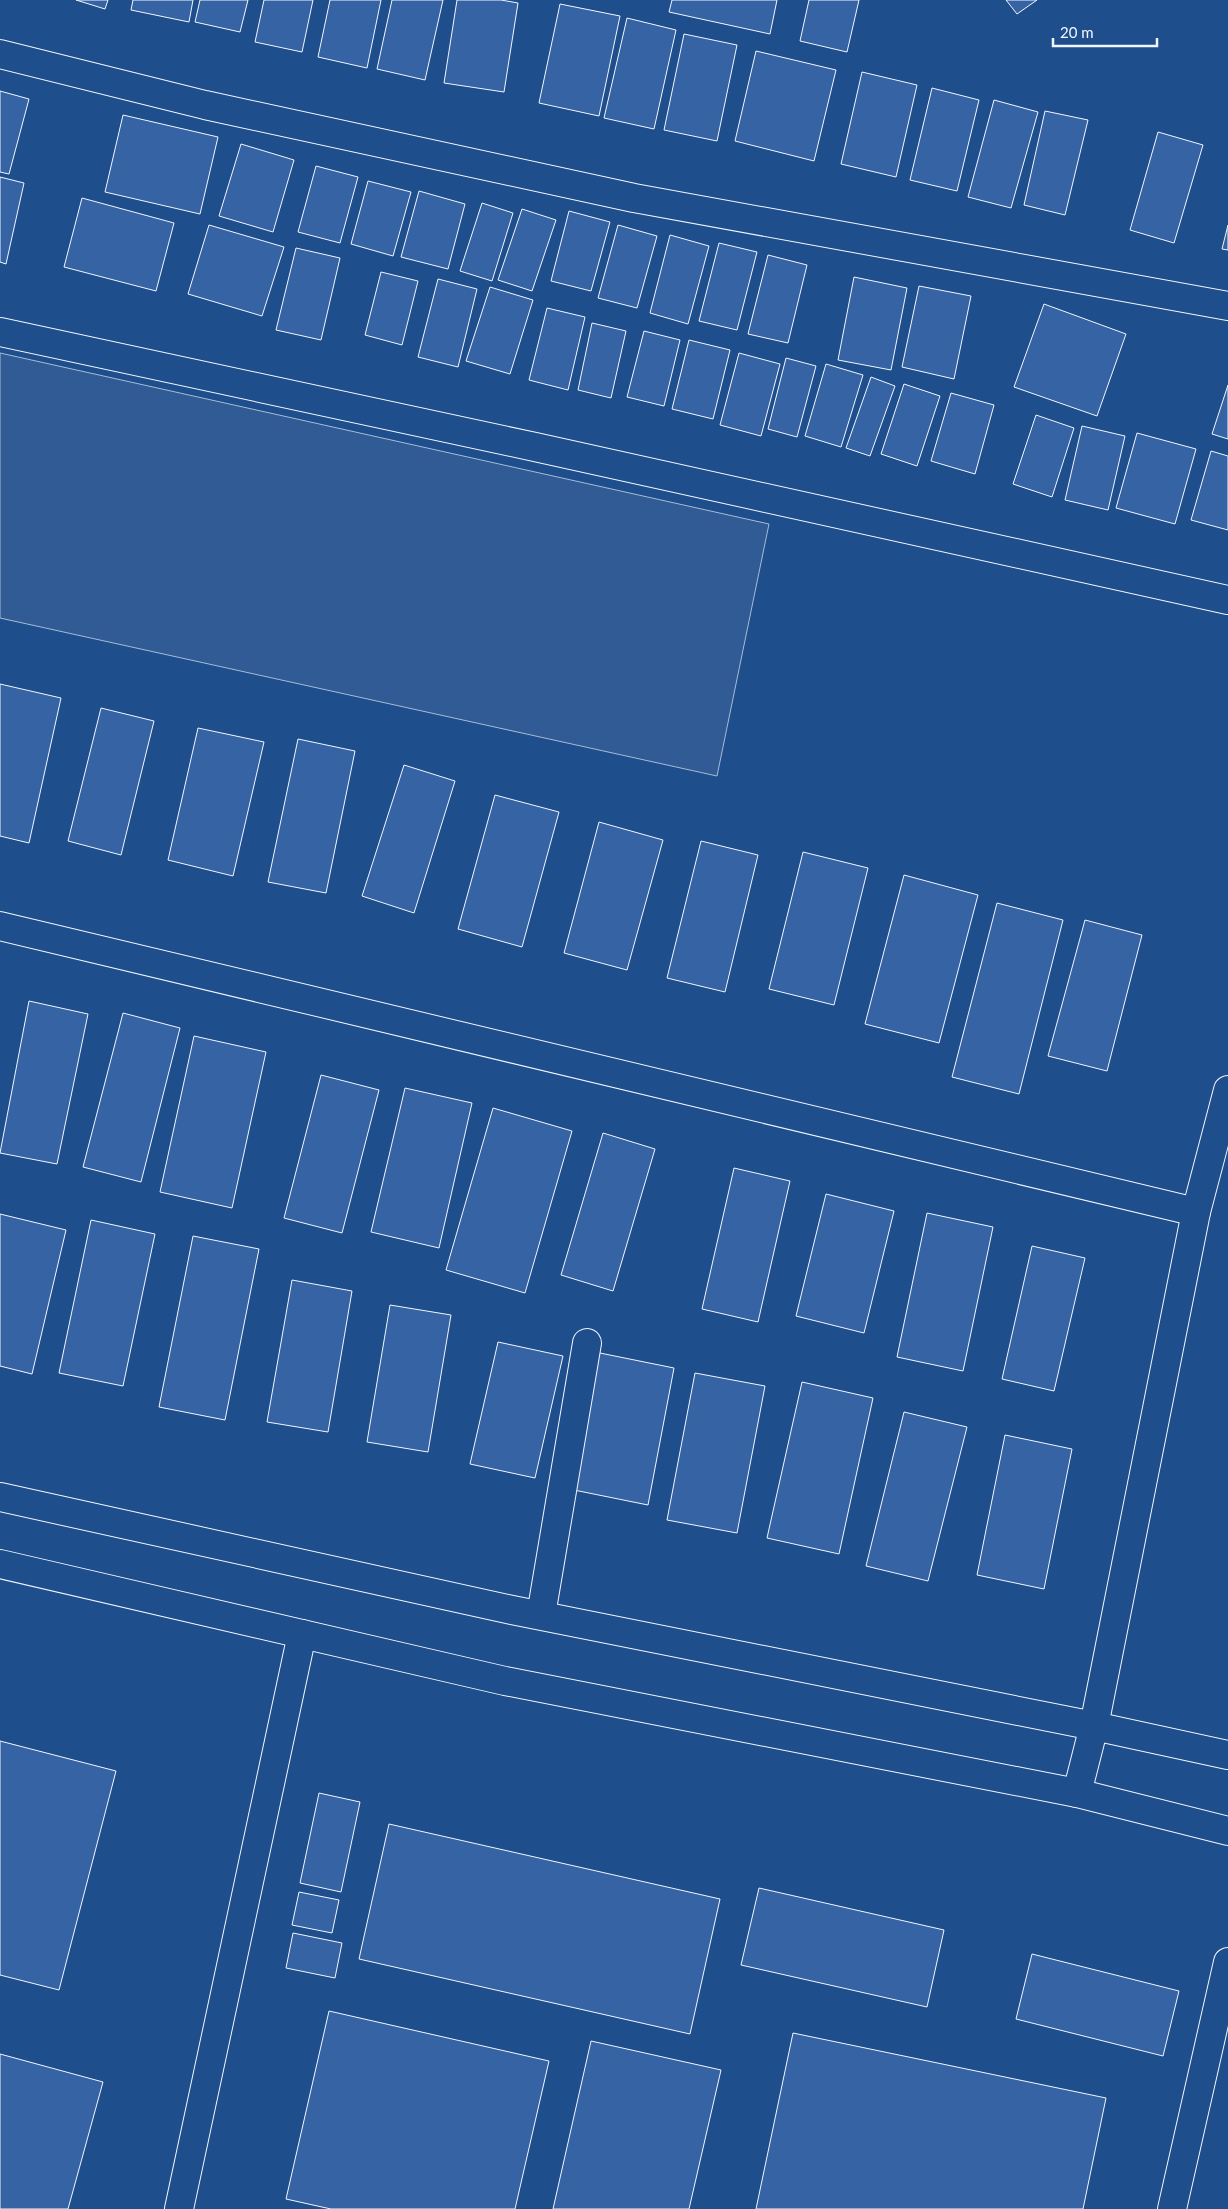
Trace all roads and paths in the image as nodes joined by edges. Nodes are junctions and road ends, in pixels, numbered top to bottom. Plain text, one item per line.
1 (0, 54) edge
2 (1228, 306) edge
3 (0, 332) edge
4 (1228, 600) edge
5 (0, 926) edge
6 (1228, 1090) edge
7 (1196, 1212) junction
8 (587, 1343) dead end
9 (0, 1497) edge
10 (0, 1564) edge
11 (541, 1615) junction
12 (302, 1634) junction
13 (1094, 1726) junction
14 (1228, 1755) edge
15 (1077, 1792) junction
16 (1228, 1831) edge
17 (1228, 1962) edge
18 (179, 2209) edge
19 (1172, 2209) edge

1 - 2 street
3 - 4 street
5 - 7 street
6 - 7 street
7 - 13 street
8 - 11 street
9 - 11 street
10 - 12 street
11 - 13 street
12 - 15 street
12 - 18 street
13 - 14 street
13 - 15 street
15 - 16 street
17 - 19 street

